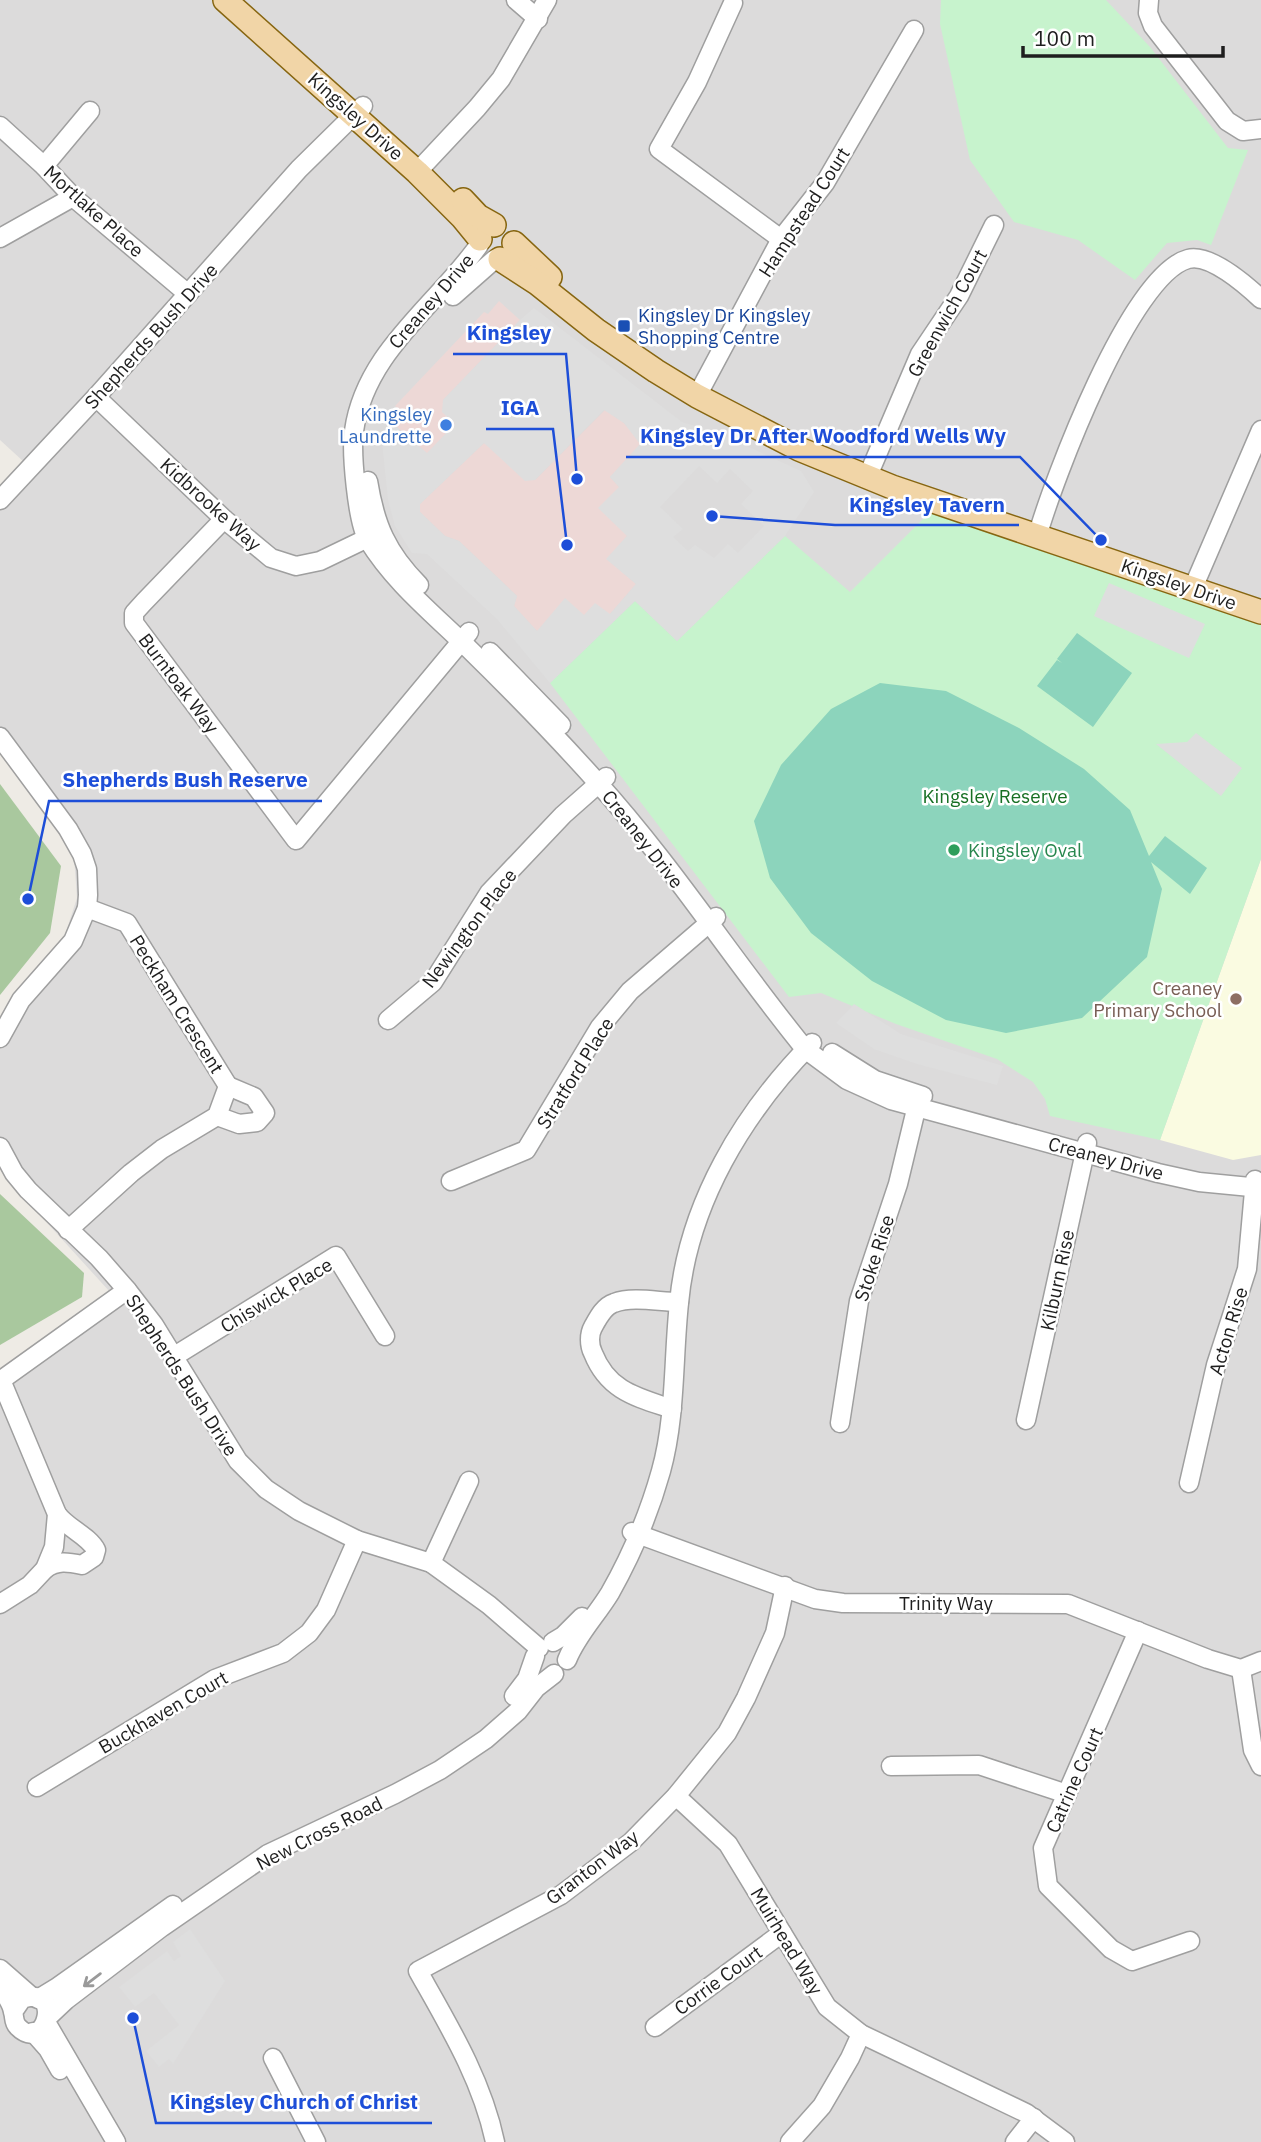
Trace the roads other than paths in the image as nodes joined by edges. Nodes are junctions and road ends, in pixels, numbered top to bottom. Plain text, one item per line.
1 (225, 0) edge
2 (244, 0) edge
3 (516, 0) edge
4 (548, 0) edge
5 (1149, 0) edge
6 (733, 3) dead end
7 (538, 19) junction
8 (914, 30) dead end
9 (355, 107) junction
10 (90, 111) dead end
11 (0, 126) edge
12 (1261, 129) edge
13 (44, 166) junction
14 (421, 167) junction
15 (73, 197) junction
16 (994, 225) dead end
17 (0, 238) edge
18 (781, 239) junction
19 (494, 245) junction
20 (188, 294) junction
21 (1261, 299) edge
22 (700, 391) junction
23 (96, 397) junction
24 (1261, 430) edge
25 (869, 473) junction
26 (0, 500) edge
27 (224, 519) junction
28 (1039, 531) junction
29 (373, 535) junction
30 (1196, 582) junction
31 (1261, 598) edge
32 (1261, 612) edge
33 (465, 637) junction
34 (0, 737) edge
35 (603, 779) junction
36 (86, 908) junction
37 (713, 919) junction
38 (388, 1020) dead end
39 (0, 1038) edge
40 (806, 1041) junction
41 (228, 1086) junction
42 (918, 1101) junction
43 (217, 1116) junction
44 (0, 1147) edge
45 (1086, 1147) junction
46 (451, 1181) dead end
47 (1258, 1183) edge
48 (68, 1230) junction
49 (127, 1290) junction
50 (673, 1302) junction
51 (385, 1336) dead end
52 (173, 1357) junction
53 (0, 1380) edge
54 (667, 1407) junction
55 (1027, 1420) dead end
56 (839, 1423) dead end
57 (469, 1481) dead end
58 (1189, 1483) dead end
59 (57, 1514) junction
60 (635, 1533) junction
61 (357, 1540) junction
62 (431, 1563) junction
63 (45, 1569) junction
64 (785, 1586) junction
65 (0, 1604) edge
66 (1138, 1631) junction
67 (542, 1649) junction
68 (567, 1660) junction
69 (1261, 1661) edge
70 (1241, 1669) junction
71 (554, 1674) junction
72 (891, 1766) dead end
73 (1261, 1766) edge
74 (37, 1787) dead end
75 (1067, 1794) junction
76 (676, 1796) junction
77 (782, 1933) junction
78 (1190, 1941) dead end
79 (0, 1969) edge
80 (0, 1987) edge
81 (35, 1998) junction
82 (13, 2011) junction
83 (42, 2024) junction
84 (654, 2027) dead end
85 (861, 2034) junction
86 (273, 2058) dead end
87 (1034, 2119) junction
88 (103, 2142) edge
89 (116, 2142) edge
90 (316, 2142) edge
91 (495, 2142) edge
92 (790, 2142) edge
93 (1015, 2142) edge
94 (1065, 2142) edge

1 - 9 main road, Kingsley Drive
2 - 9 main road, Kingsley Drive
3 - 7 street
4 - 7 street
5 - 12 street
6 - 18 street
7 - 14 street
8 - 18 street, Hampstead Court
9 - 14 main road, Kingsley Drive
9 - 20 street, Shepherds Bush Drive
10 - 13 street
11 - 13 street, Mortlake Place
13 - 15 street, Mortlake Place
14 - 19 main road, Kingsley Drive
15 - 17 street
15 - 20 street, Mortlake Place
16 - 25 street, Greenwich Court
18 - 22 street, Hampstead Court
19 - 22 main road, Kingsley Drive
19 - 29 street, Creaney Drive
20 - 23 street, Shepherds Bush Drive
21 - 28 street
22 - 25 main road, Kingsley Drive
23 - 26 street, Shepherds Bush Drive
23 - 27 street, Kidbrooke Way
24 - 30 street
25 - 28 main road, Kingsley Drive
27 - 29 street, Kidbrooke Way
27 - 33 street, Burntoak Way
28 - 30 main road, Kingsley Drive
29 - 33 street, Creaney Drive
30 - 31 main road, Kingsley Drive
30 - 32 main road, Kingsley Drive
33 - 35 street, Creaney Drive
34 - 36 street
35 - 37 street, Creaney Drive
35 - 38 street, Newington Place
36 - 39 street
36 - 41 street, Peckham Crescent
37 - 40 street, Creaney Drive
37 - 46 street, Stratford Place
40 - 42 street, Creaney Drive
40 - 50 street, New Cross Road
41 - 43 street, Peckham Crescent
41 - 43 street, Peckham Crescent
42 - 45 street, Creaney Drive
42 - 56 street, Stoke Rise
43 - 48 street
44 - 48 street, Shepherds Bush Drive
45 - 47 street, Creaney Drive
45 - 55 street, Kilburn Rise
47 - 58 street, Acton Rise
48 - 49 street, Shepherds Bush Drive
49 - 52 street, Shepherds Bush Drive
49 - 53 street
50 - 54 street, New Cross Road
50 - 54 street
51 - 52 street, Chiswick Place
52 - 61 street, Shepherds Bush Drive
53 - 59 street
54 - 60 street, New Cross Road
57 - 62 street
59 - 63 street
59 - 63 street
60 - 64 street, Trinity Way
60 - 67 street, New Cross Road
60 - 68 street, New Cross Road
61 - 62 street, Shepherds Bush Drive
61 - 74 street, Buckhaven Court
62 - 67 street, Shepherds Bush Drive
63 - 65 street
64 - 66 street, Trinity Way
64 - 76 street, Granton Way
66 - 70 street, Trinity Way
66 - 75 street, Catrine Court
67 - 68 street
67 - 71 street
67 - 81 street, New Cross Road
68 - 71 street
69 - 70 street
70 - 73 street
71 -> 83 street, New Cross Road
72 - 75 street
75 - 78 street, Catrine Court
76 - 77 street, Muirhead Way
76 - 91 street, Granton Way
77 - 84 street, Corrie Court
77 - 85 street, Muirhead Way
79 - 81 street
80 - 82 street
81 - 82 street
81 - 83 street
82 - 83 street
83 - 88 street
83 - 89 street
85 - 87 street, Muirhead Way
85 - 92 street
86 - 90 street
87 - 93 street
87 - 94 street, Muirhead Way

